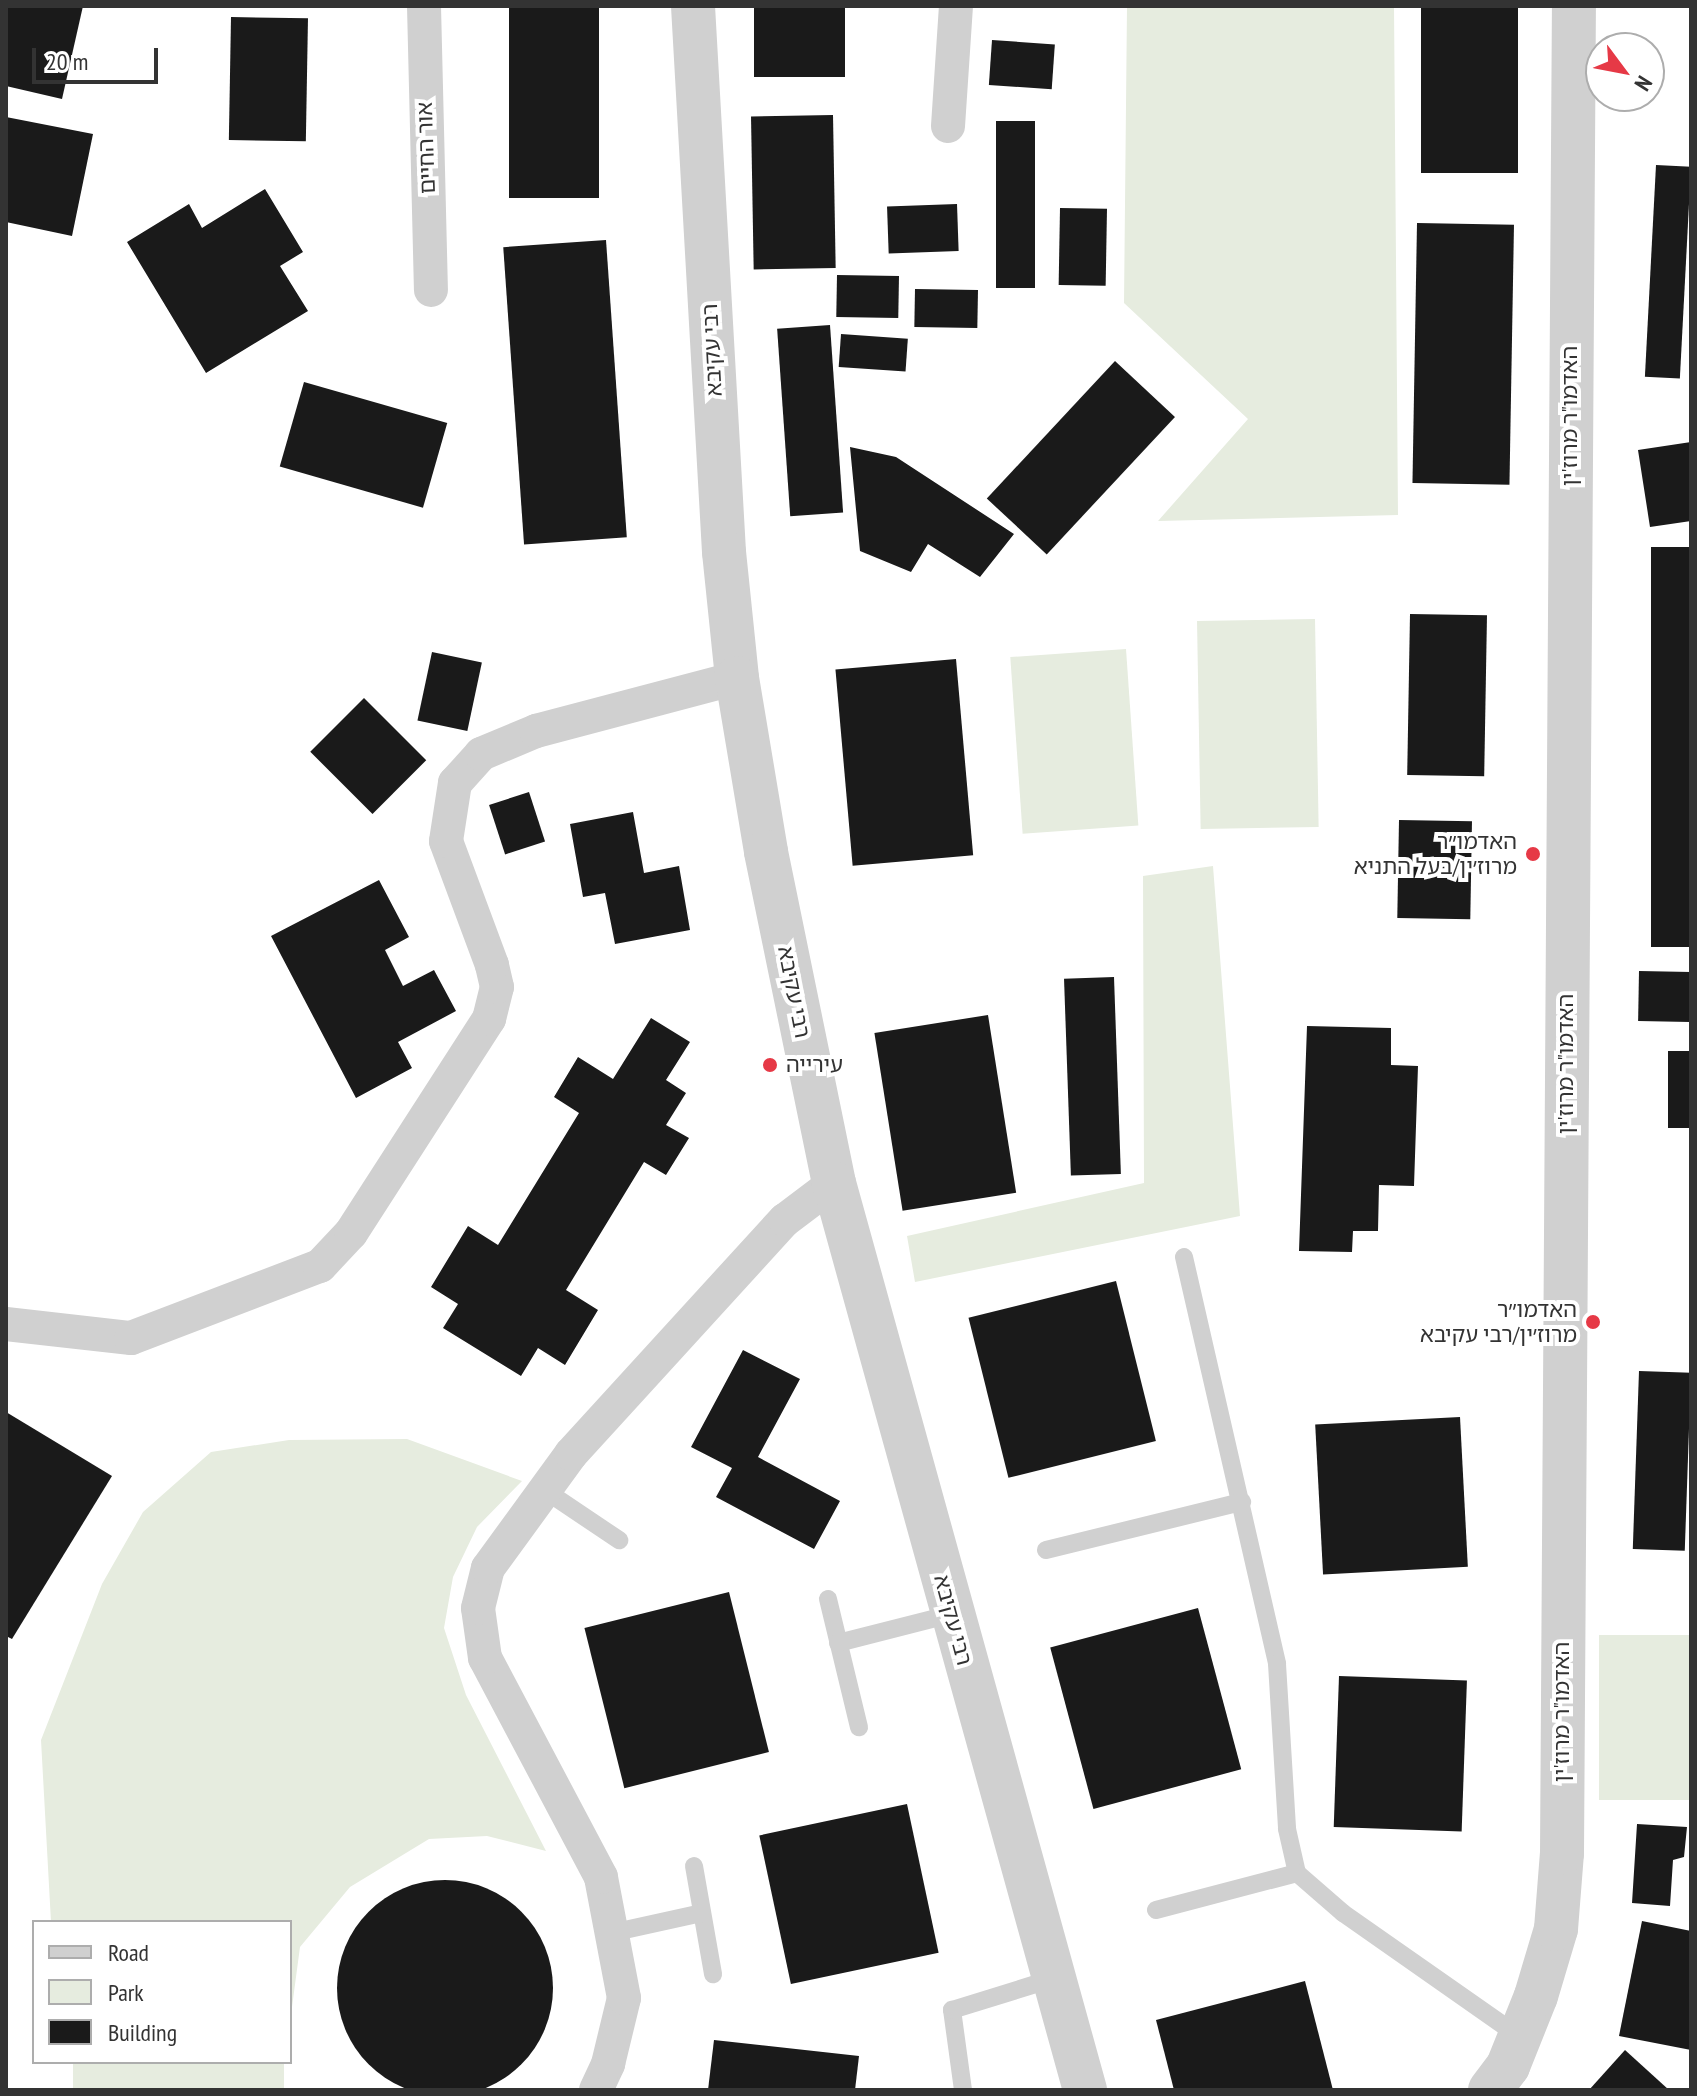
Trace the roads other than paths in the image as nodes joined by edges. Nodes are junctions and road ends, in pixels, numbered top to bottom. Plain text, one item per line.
1 (424, 6) edge
2 (693, 6) edge
3 (956, 6) edge
4 (1572, 12) edge
5 (948, 126) dead end
6 (431, 290) dead end
7 (737, 678) junction
8 (834, 1183) junction
9 (1184, 1257) dead end
10 (6, 1324) edge
11 (543, 1489) junction
12 (1242, 1502) junction
13 (619, 1540) dead end
14 (1046, 1550) dead end
15 (828, 1599) dead end
16 (952, 1614) junction
17 (838, 1643) junction
18 (859, 1727) dead end
19 (694, 1866) dead end
20 (1297, 1873) junction
21 (1156, 1910) dead end
22 (702, 1913) junction
23 (611, 1933) junction
24 (713, 1974) dead end
25 (1052, 1979) junction
26 (1520, 2037) junction
27 (1069, 2045) junction
28 (596, 2090) edge
29 (963, 2090) edge
30 (1073, 2090) edge
31 (1085, 2090) edge
32 (1490, 2090) edge

1 - 6 street, אור החיים
2 - 7 street, רבי עקיבא
3 - 5 street
4 - 26 street, האדמו"ר מרוז'ין
7 - 8 street, רבי עקיבא
7 - 10 street
8 - 11 street
8 - 16 street, רבי עקיבא
9 - 12 lane
11 - 13 lane
11 - 23 street
12 - 14 lane
12 - 20 lane
15 - 17 lane
16 - 17 lane
16 - 25 street, רבי עקיבא
17 - 18 lane
19 - 22 lane
20 - 21 lane
20 - 26 lane
22 - 23 lane
22 - 24 lane
23 - 28 street
25 - 27 street, רבי עקיבא
25 - 29 lane
26 - 32 street, האדמו"ר מרוז'ין
27 - 30 street, רבי עקיבא
27 - 31 street, רבי עקיבא

